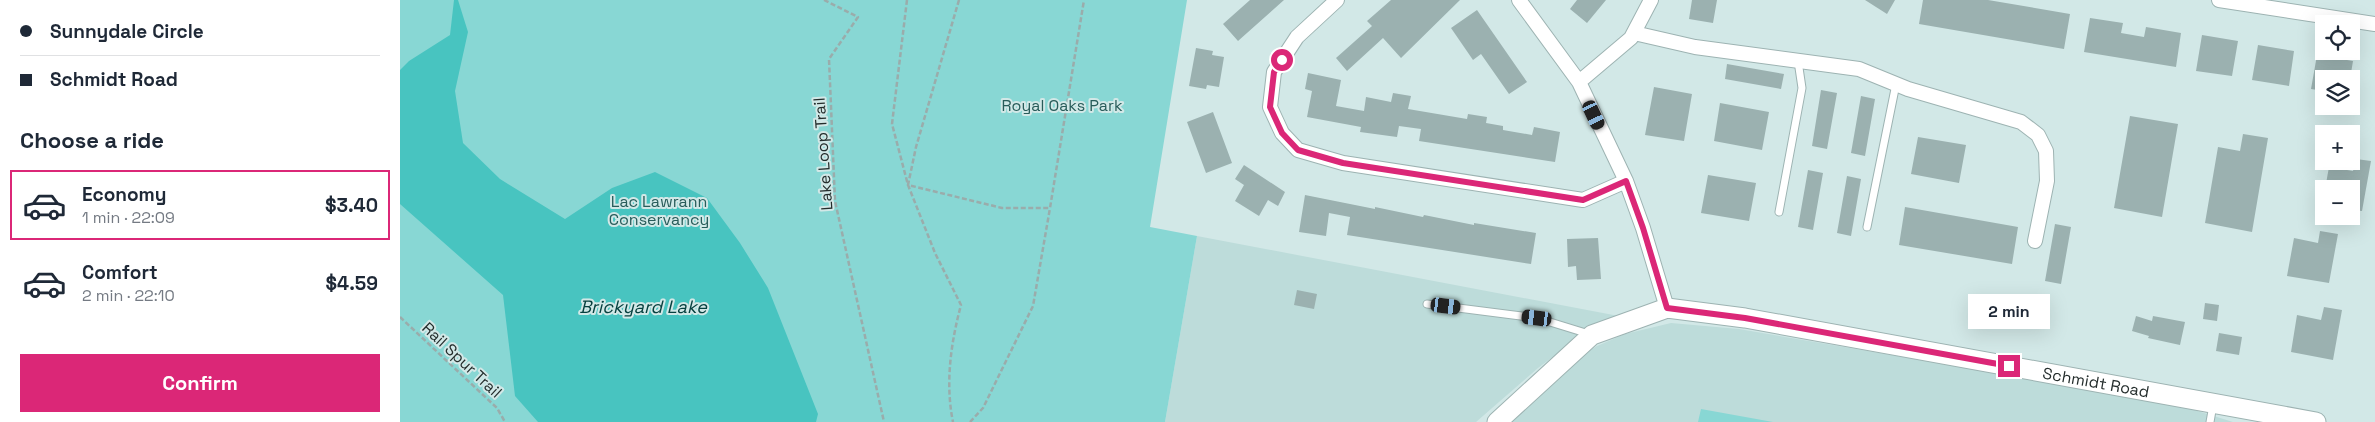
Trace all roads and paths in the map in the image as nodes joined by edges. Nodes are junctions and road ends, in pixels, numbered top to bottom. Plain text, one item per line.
1 (824, 0) edge
2 (907, 0) edge
3 (959, 0) edge
4 (1084, 0) edge
5 (1336, 0) edge
6 (1519, 0) edge
7 (1650, 0) edge
8 (2219, 0) edge
9 (2375, 24) edge
10 (1634, 33) junction
11 (1798, 60) junction
12 (1579, 82) junction
13 (1896, 84) junction
14 (1626, 181) junction
15 (908, 185) junction
16 (1050, 208) junction
17 (1779, 212) dead end
18 (1867, 227) dead end
19 (2035, 241) dead end
20 (1427, 304) dead end
21 (1667, 308) junction
22 (400, 317) edge
23 (1592, 335) junction
24 (2212, 413) edge
25 (505, 422) edge
26 (884, 422) edge
27 (952, 422) edge
28 (970, 422) edge
29 (1497, 422) edge
30 (2316, 422) edge

1 - 26 path, Lake Loop Trail
2 - 15 path
3 - 15 path
4 - 16 path
5 - 14 street
6 - 12 street
7 - 10 street
8 - 9 street
10 - 11 street
10 - 12 street
11 - 13 street
11 - 17 lane
12 - 14 street
13 - 18 lane
13 - 19 street
14 - 21 street
15 - 16 path
15 - 27 path
16 - 28 path
20 - 23 lane
21 - 23 street, Schmidt Road
21 - 24 street, Schmidt Road
22 - 25 path, Rail Spur Trail
23 - 29 street, Schmidt Road
24 - 30 street, Schmidt Road

